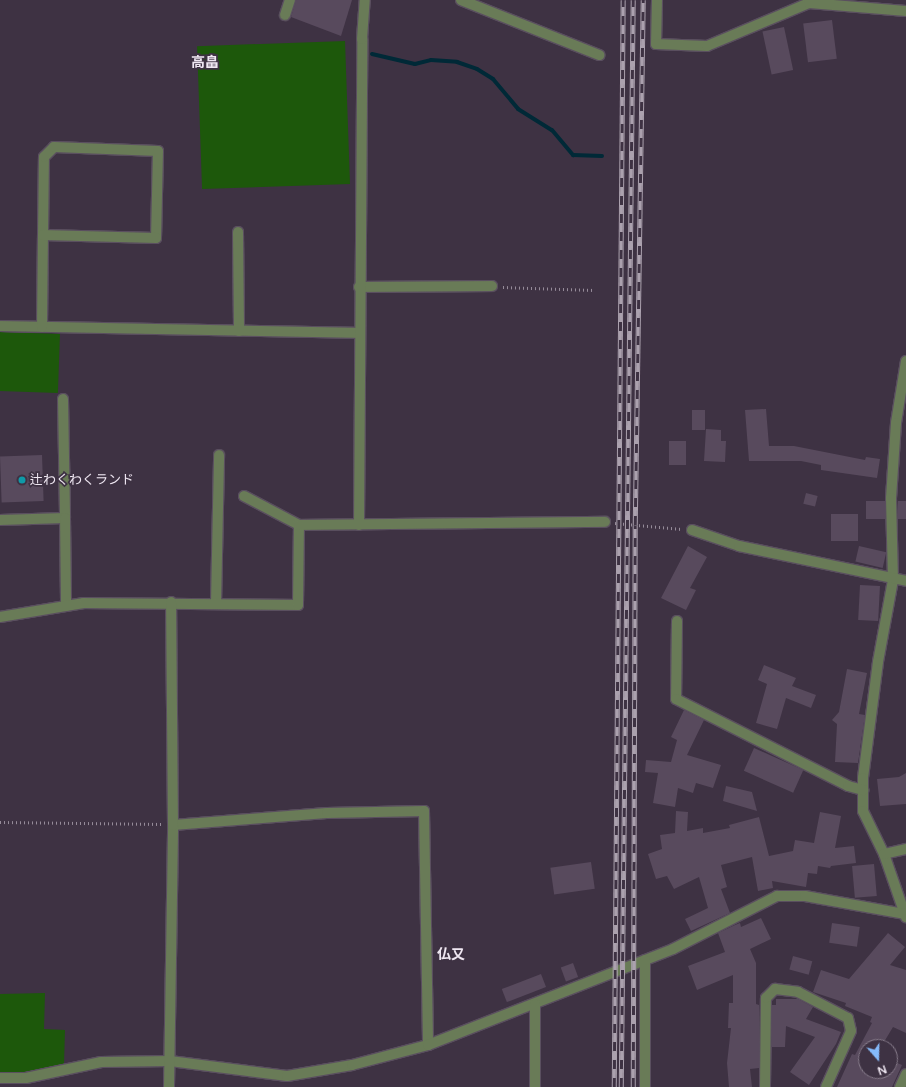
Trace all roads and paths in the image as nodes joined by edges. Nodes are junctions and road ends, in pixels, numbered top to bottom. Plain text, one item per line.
1 (290, 0) edge
2 (365, 0) edge
3 (461, 0) edge
4 (657, 0) edge
5 (906, 10) edge
6 (285, 15) dead end
7 (599, 55) dead end
8 (238, 232) dead end
9 (43, 235) junction
10 (492, 286) joint
11 (360, 287) junction
12 (594, 290) dead end
13 (0, 326) edge
14 (42, 327) junction
15 (239, 331) junction
16 (360, 333) junction
17 (906, 361) edge
18 (64, 399) dead end
19 (219, 455) dead end
20 (244, 496) dead end
21 (65, 518) junction
22 (0, 520) edge
23 (605, 522) joint
24 (299, 525) junction
25 (359, 525) junction
26 (692, 530) joint
27 (893, 580) junction
28 (906, 581) edge
29 (171, 602) junction
30 (216, 603) junction
31 (66, 606) junction
32 (0, 617) edge
33 (677, 621) dead end
34 (863, 790) junction
35 (0, 822) edge
36 (172, 825) junction
37 (906, 849) edge
38 (884, 854) junction
39 (905, 915) edge
40 (645, 960) junction
41 (535, 1004) junction
42 (428, 1045) junction
43 (170, 1061) junction
44 (906, 1074) edge
45 (0, 1078) edge
46 (169, 1087) edge
47 (535, 1087) edge
48 (644, 1087) edge
49 (765, 1087) edge
50 (826, 1087) edge
51 (900, 1087) edge

1 - 6 street
2 - 11 street
3 - 7 street
4 - 5 street
8 - 15 street
9 - 9 street
9 - 14 street
10 - 11 street
10 - 12 path
11 - 16 street
13 - 14 street
14 - 15 street
15 - 16 street
16 - 25 street
17 - 27 street
18 - 21 street
19 - 30 street
20 - 24 street
21 - 22 street
21 - 31 street
23 - 25 street
23 - 26 path
24 - 25 street
24 - 30 street
26 - 27 street
27 - 28 street
27 - 34 street
29 - 30 street
29 - 31 street
29 - 36 street
31 - 32 street
33 - 34 street
34 - 38 street
35 - 36 path
36 - 42 street
36 - 43 street
37 - 38 street
38 - 39 street
39 - 40 street
40 - 41 street
40 - 48 street
41 - 42 street
41 - 47 street
42 - 43 street
43 - 45 street
43 - 46 street
44 - 51 street
49 - 50 street

